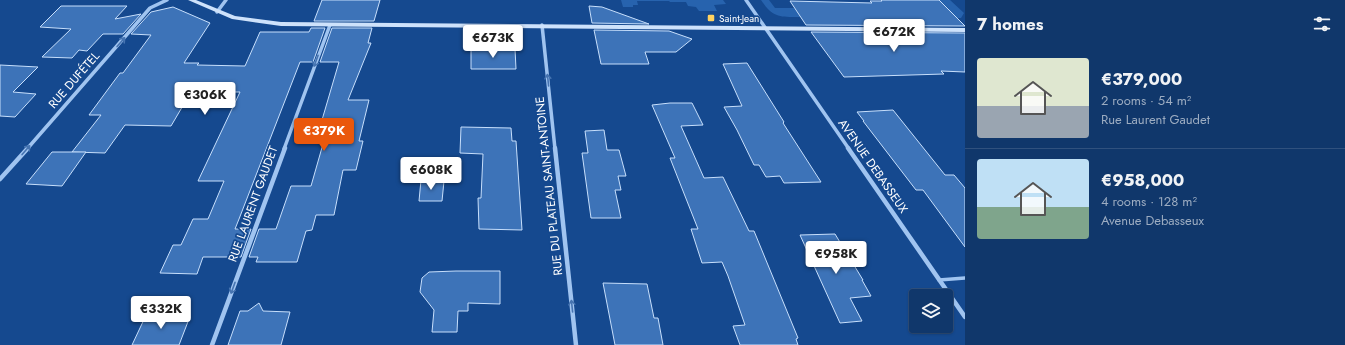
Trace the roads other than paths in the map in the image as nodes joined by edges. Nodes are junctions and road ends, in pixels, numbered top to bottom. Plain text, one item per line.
1 (167, 0) edge
2 (191, 0) edge
3 (226, 0) edge
4 (746, 0) edge
5 (218, 12) junction
6 (330, 24) junction
7 (542, 25) junction
8 (764, 27) junction
9 (965, 30) edge
10 (0, 179) edge
11 (965, 278) edge
12 (939, 280) junction
13 (965, 317) edge
14 (212, 345) edge
15 (576, 345) edge

10 -> 1 street, RUE DUFÉTEL
2 - 5 main road
3 - 5 street
4 - 8 street, AVENUE DEBASSEUX
5 - 6 main road
6 - 7 main road
6 -> 14 street, RUE LAURENT GAUDET
7 - 8 main road
15 -> 7 street, RUE DU PLATEAU SAINT-ANTOINE
8 - 9 main road
8 - 12 street, AVENUE DEBASSEUX
11 - 12 lane
12 - 13 street, AVENUE DEBASSEUX

